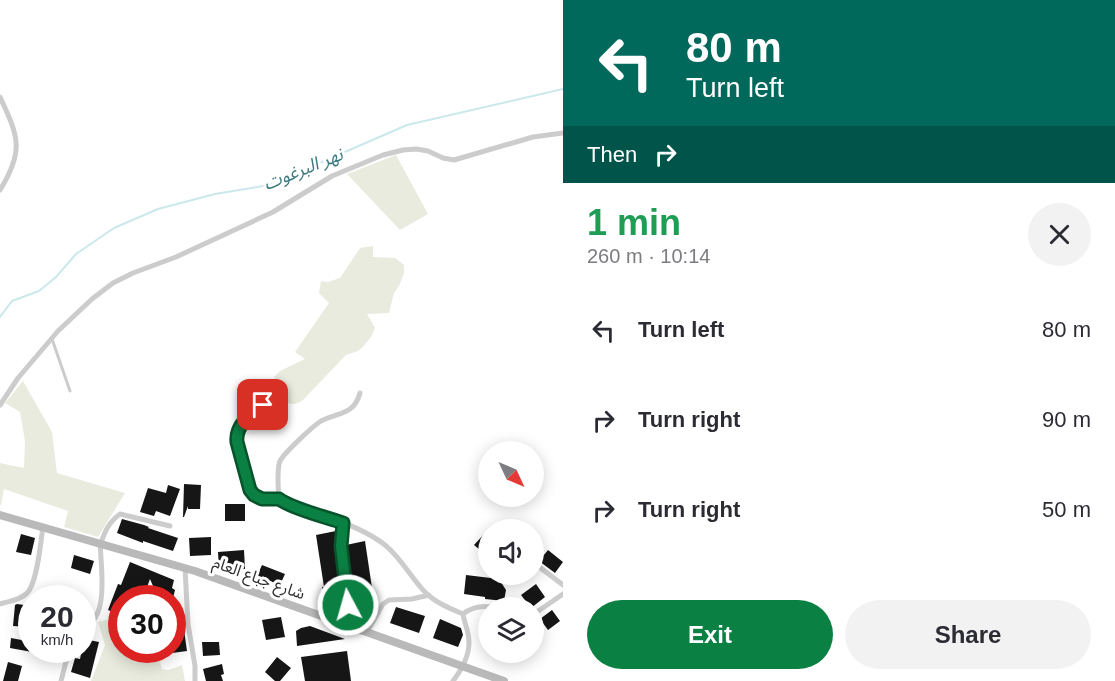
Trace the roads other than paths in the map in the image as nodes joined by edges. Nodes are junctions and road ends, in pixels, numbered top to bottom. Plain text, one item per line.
1 (0, 97) edge
2 (563, 133) edge
3 (0, 190) edge
4 (52, 338) junction
5 (70, 391) dead end
6 (360, 393) dead end
7 (0, 405) edge
8 (263, 405) dead end
9 (279, 499) junction
10 (0, 515) edge
11 (343, 523) junction
12 (44, 526) junction
13 (170, 526) dead end
14 (101, 543) junction
15 (185, 568) junction
16 (544, 571) edge
17 (563, 585) edge
18 (563, 594) edge
19 (429, 595) junction
20 (0, 604) edge
21 (544, 607) edge
22 (478, 608) edge
23 (463, 614) junction
24 (96, 616) edge
25 (347, 625) junction
26 (367, 632) junction
27 (66, 663) edge
28 (464, 666) junction
29 (61, 681) edge
30 (195, 681) edge
31 (453, 681) edge
32 (504, 681) edge

1 - 3 street
2 - 4 street
4 - 5 lane
4 - 7 street
6 - 9 street
8 - 9 street
9 - 11 street
10 - 12 main road, شارع جباع العام
11 - 19 street
11 - 25 street
12 - 14 main road, شارع جباع العام
12 - 20 street
13 - 14 street
14 - 15 main road, شارع جباع العام
14 - 24 street
15 - 25 main road, شارع جباع العام
15 - 30 street
16 - 17 street
18 - 21 street
19 - 23 street
19 - 26 street
22 - 23 street
23 - 28 street
25 - 26 main road, شارع جباع العام
26 - 28 main road, شارع جباع العام
27 - 29 street
28 - 31 street
28 - 32 main road, شارع جباع العام

